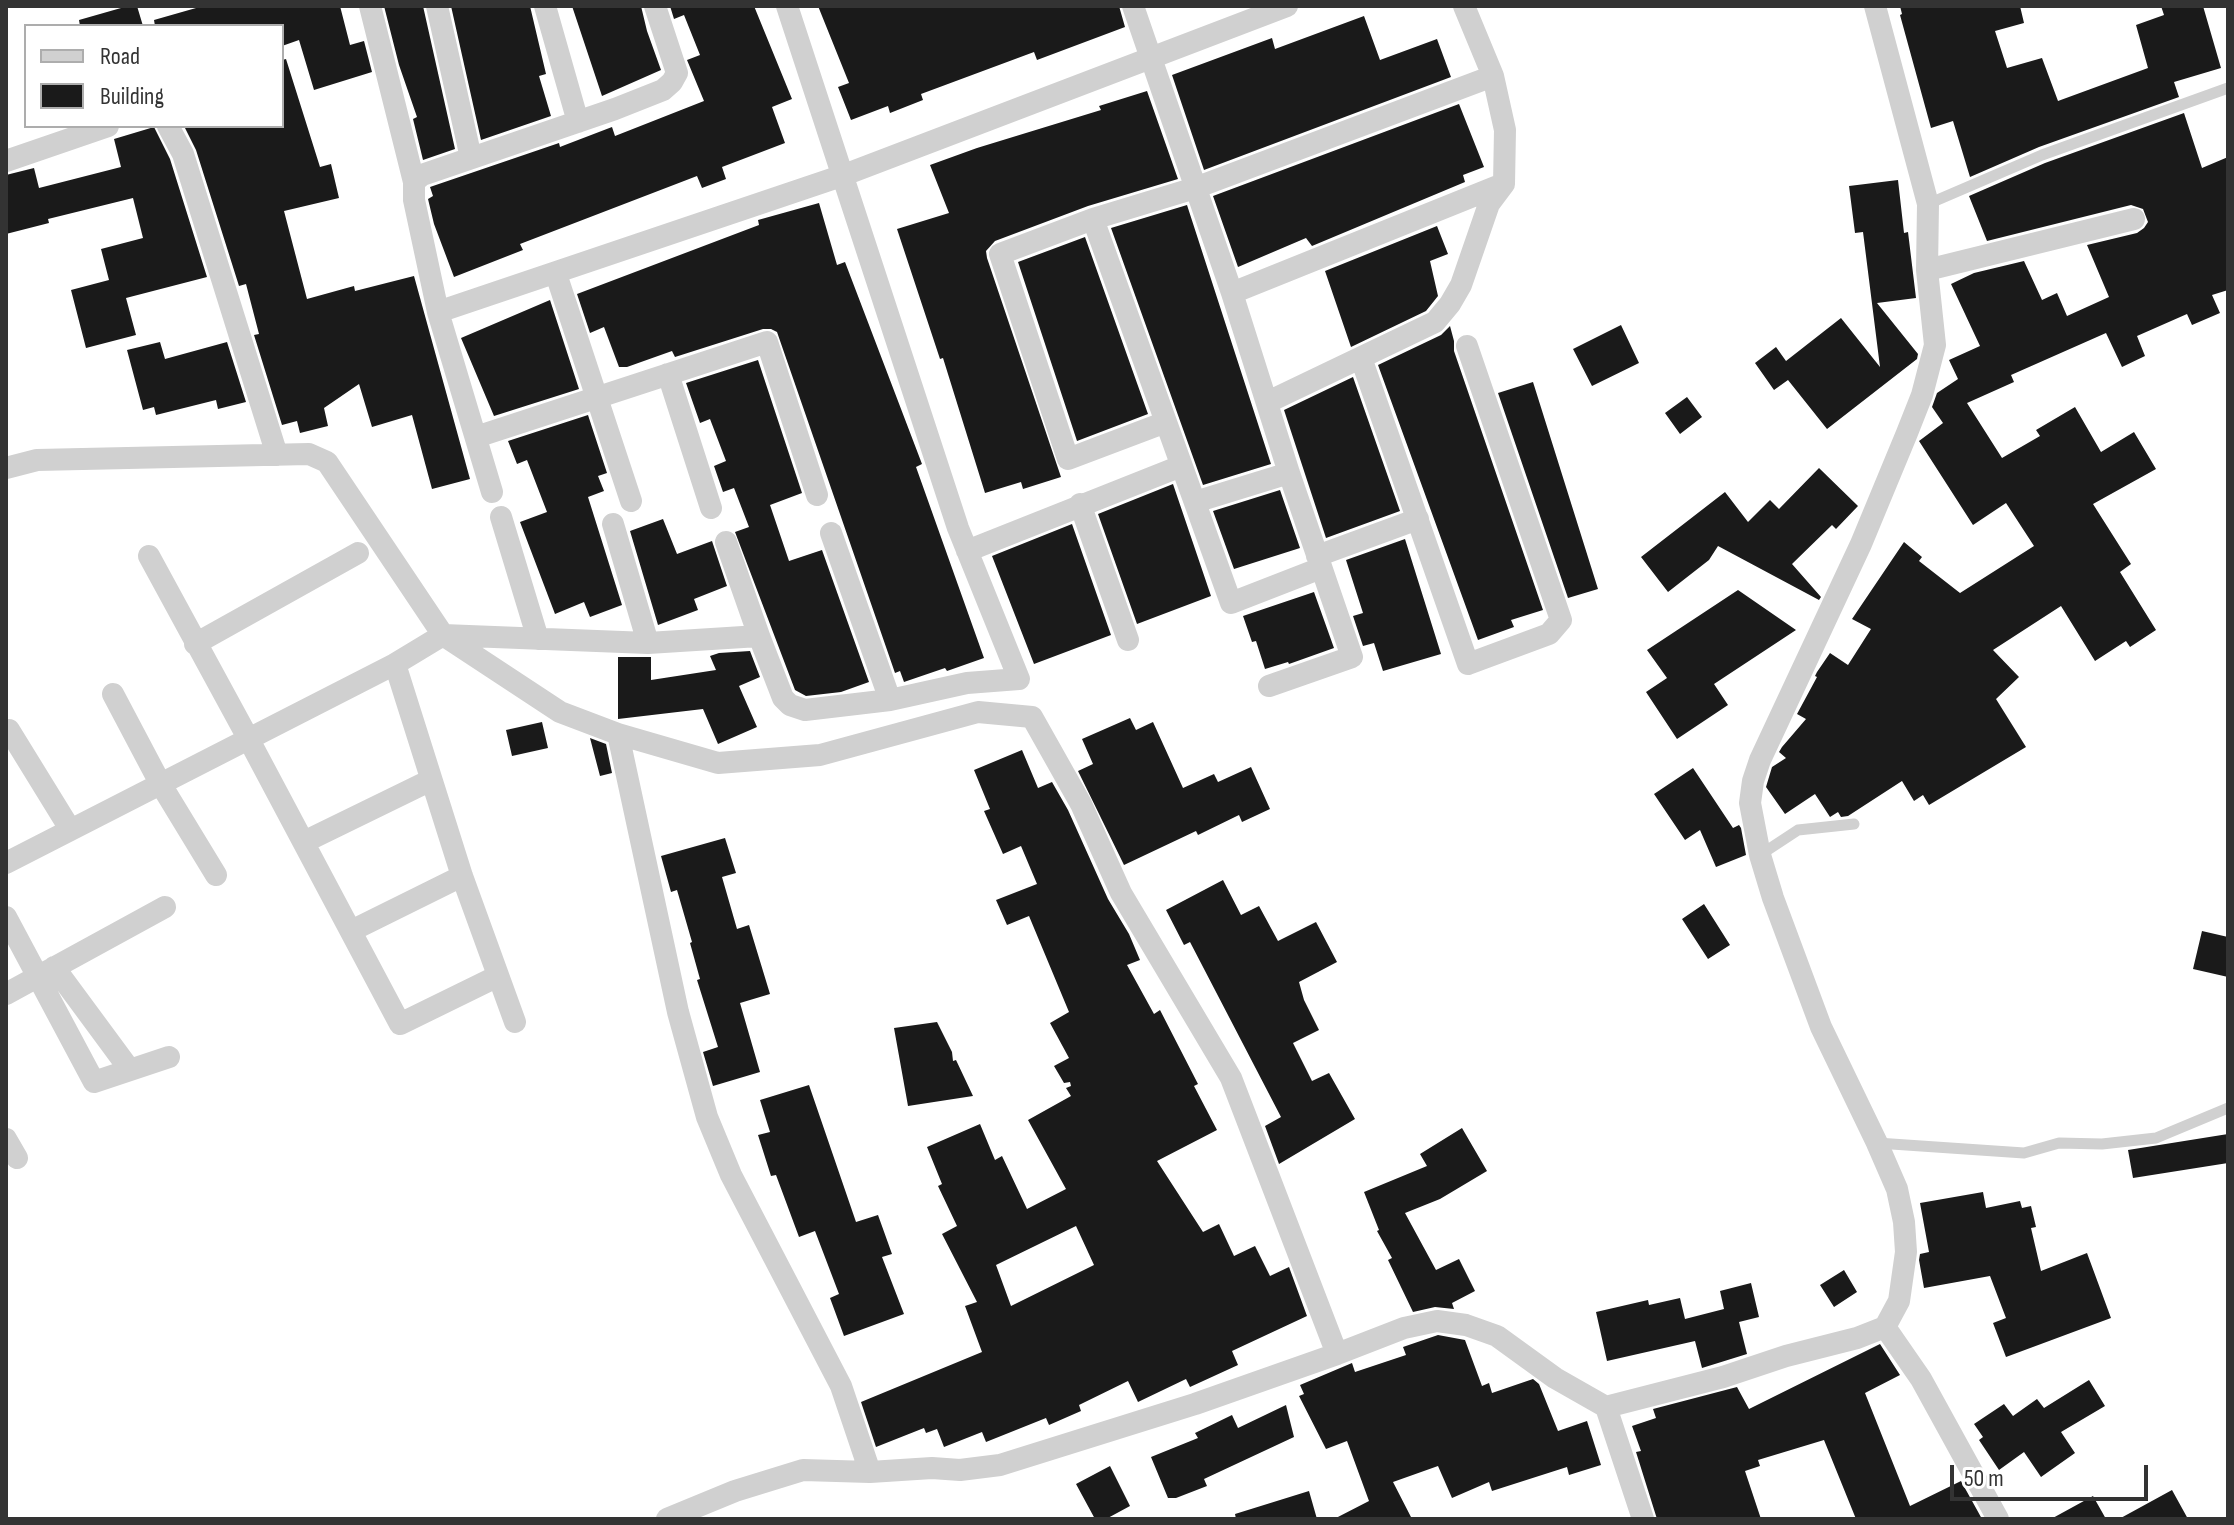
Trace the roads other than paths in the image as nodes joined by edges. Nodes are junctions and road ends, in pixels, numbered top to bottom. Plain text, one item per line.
1 (370, 6) edge
2 (437, 6) edge
3 (545, 6) edge
4 (655, 6) edge
5 (787, 6) edge
6 (1133, 6) edge
7 (1287, 6) edge
8 (1464, 6) edge
9 (1875, 6) edge
10 (1151, 59) junction
11 (1493, 76) junction
12 (2228, 88) edge
13 (578, 122) junction
14 (102, 128) edge
15 (169, 128) edge
16 (471, 158) junction
17 (6, 161) edge
18 (844, 175) junction
19 (414, 182) junction
20 (1504, 184) junction
21 (1195, 188) junction
22 (1928, 204) junction
23 (1093, 219) junction
24 (2134, 219) dead end
25 (1927, 270) junction
26 (556, 274) junction
27 (1232, 293) junction
28 (438, 312) junction
29 (1467, 346) dead end
30 (1361, 358) junction
31 (668, 374) junction
32 (597, 397) junction
33 (1268, 402) junction
34 (1166, 422) junction
35 (476, 437) junction
36 (277, 455) junction
37 (1181, 466) junction
38 (6, 468) edge
39 (1289, 473) junction
40 (492, 492) dead end
41 (817, 495) dead end
42 (631, 501) dead end
43 (1195, 502) junction
44 (1080, 504) junction
45 (711, 508) dead end
46 (501, 517) dead end
47 (1418, 519) junction
48 (613, 524) dead end
49 (831, 533) dead end
50 (726, 542) dead end
51 (967, 551) junction
52 (358, 553) dead end
53 (149, 556) dead end
54 (1319, 562) junction
55 (443, 635) junction
56 (759, 636) junction
57 (538, 639) junction
58 (1128, 640) dead end
59 (648, 643) junction
60 (195, 644) junction
61 (395, 664) junction
62 (1269, 686) dead end
63 (113, 694) dead end
64 (890, 700) junction
65 (9, 730) dead end
66 (618, 734) junction
67 (248, 738) junction
68 (431, 780) junction
69 (160, 783) junction
70 (1854, 824) dead end
71 (70, 829) junction
72 (304, 842) junction
73 (1760, 855) junction
74 (6, 863) edge
75 (216, 875) dead end
76 (462, 876) junction
77 (165, 907) dead end
78 (6, 917) edge
79 (351, 931) junction
80 (46, 972) junction
81 (498, 976) junction
82 (6, 994) edge
83 (515, 1022) dead end
84 (169, 1057) dead end
85 (130, 1070) junction
86 (2228, 1108) edge
87 (1877, 1143) junction
88 (1885, 1327) junction
89 (1337, 1354) junction
90 (1606, 1407) junction
91 (870, 1472) junction
92 (667, 1519) edge
93 (1643, 1519) edge
94 (1998, 1519) edge

1 - 19 street
2 - 16 street
3 - 13 street
4 - 13 street
5 - 18 street
6 - 10 street
7 - 10 street
8 - 11 street
9 - 22 street
10 - 18 street
10 - 21 street
11 - 20 street
11 - 21 street
12 - 22 lane
13 - 16 street
14 - 17 street
15 - 36 street
16 - 19 street
18 - 26 street
18 - 51 street
19 - 28 street
20 - 27 street
20 - 30 street
21 - 23 street
21 - 27 street
22 - 25 street
23 - 34 street
23 - 34 street
24 - 25 street
25 - 73 street
26 - 28 street
26 - 32 street
27 - 33 street
28 - 35 street
29 - 47 street
30 - 33 street
30 - 47 street
31 - 32 street
31 - 41 street
31 - 45 street
32 - 35 street
32 - 42 street
33 - 39 street
34 - 37 street
35 - 40 street
36 - 38 street
36 - 55 street
37 - 43 street
37 - 44 street
39 - 43 street
39 - 54 street
43 - 54 street
44 - 51 street
44 - 58 street
46 - 57 street
47 - 54 street
48 - 59 street
49 - 64 street
50 - 56 street
51 - 64 street
52 - 60 street
53 - 60 street
54 - 62 street
55 - 57 street
55 - 61 street
55 - 66 street
56 - 59 street
56 - 64 street
57 - 59 street
60 - 67 street
61 - 67 street
61 - 68 street
63 - 69 street
65 - 71 street
66 - 89 street
66 - 91 street
67 - 69 street
67 - 72 street
68 - 72 street
68 - 76 street
69 - 71 street
69 - 75 street
70 - 73 lane
71 - 74 street
72 - 79 street
73 - 87 street
76 - 79 street
76 - 81 street
77 - 80 street
78 - 80 street
79 - 81 street
80 - 82 street
80 - 85 street
80 - 85 street
81 - 83 street
84 - 85 street
86 - 87 lane
87 - 88 street
88 - 90 street
88 - 94 street
89 - 90 street
89 - 91 street
90 - 93 street
91 - 92 street

